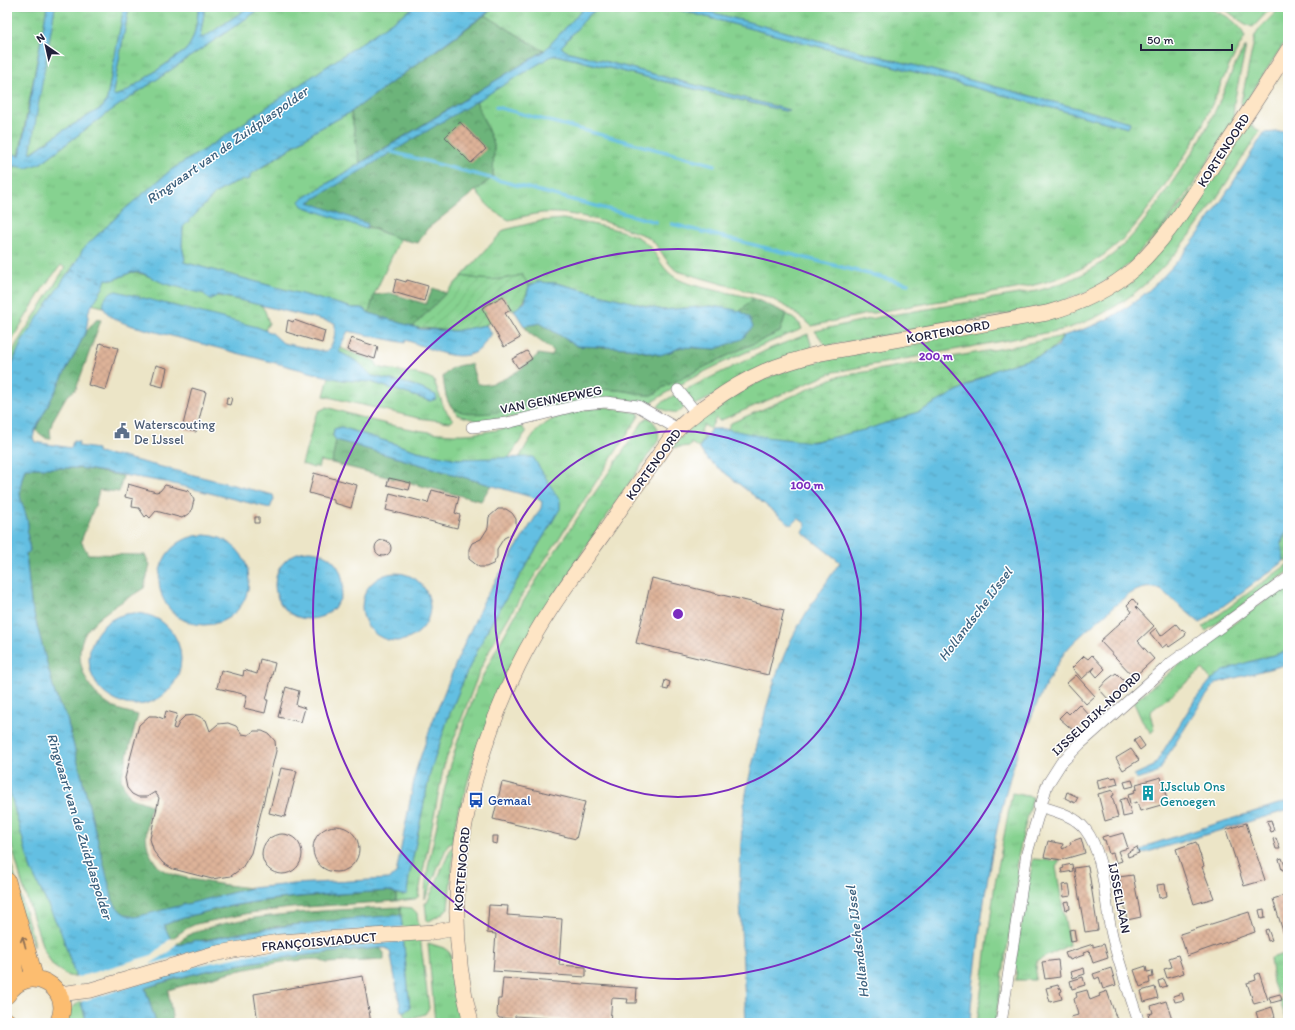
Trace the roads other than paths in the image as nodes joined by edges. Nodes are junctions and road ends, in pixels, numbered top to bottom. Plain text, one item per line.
1 (1288, 50) edge
2 (678, 390) dead end
3 (696, 413) junction
4 (472, 427) dead end
5 (678, 429) junction
6 (1288, 578) edge
7 (1039, 806) junction
8 (7, 880) edge
9 (456, 928) junction
10 (7, 931) edge
11 (35, 979) junction
12 (12, 990) edge
13 (68, 998) junction
14 (58, 1023) edge
15 (471, 1023) edge
16 (1001, 1023) edge
17 (1139, 1023) edge

1 - 3 street, KORTENOORD
2 - 3 street
3 - 5 street, KORTENOORD
4 - 5 street, VAN GENNEPWEG
5 - 9 street, KORTENOORD
6 - 7 street, IJSSELDIJK-NOORD
7 - 16 street, IJSSELDIJK-NOORD
7 - 17 street, IJSSELLAAN
11 -> 8 main road
9 - 13 street, FRANÇOISVIADUCT
9 - 15 street, KORTENOORD
10 - 12 main road
11 - 12 main road
11 - 13 main road
13 - 14 main road

